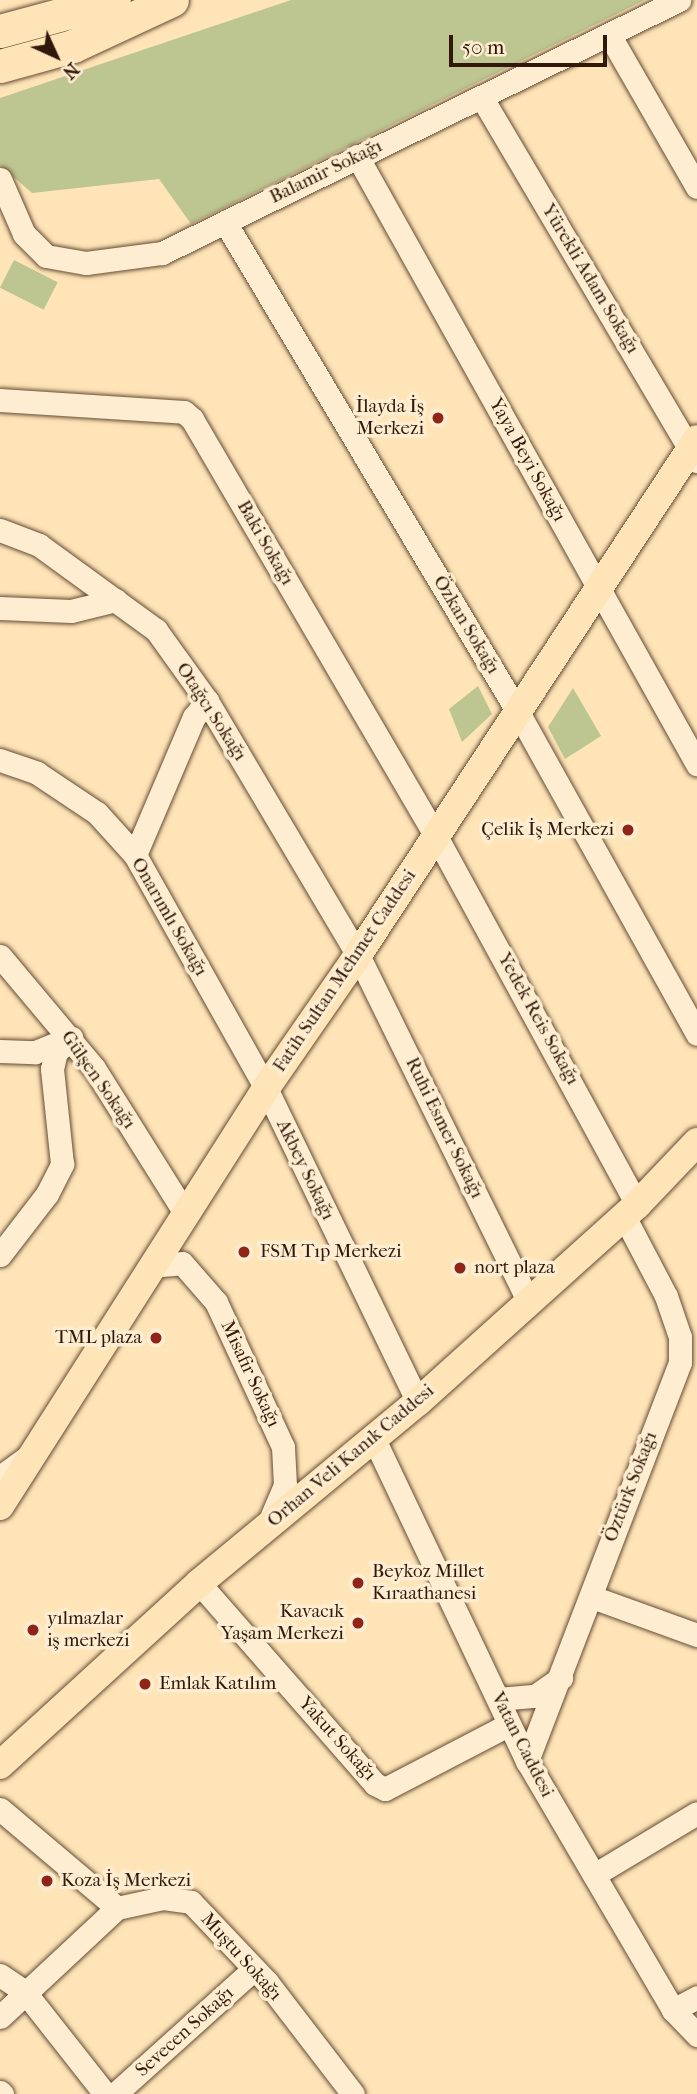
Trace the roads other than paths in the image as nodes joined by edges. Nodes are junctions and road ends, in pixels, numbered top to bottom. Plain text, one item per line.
1 (114, 0) edge
2 (172, 0) edge
3 (679, 0) edge
4 (0, 30) edge
5 (610, 36) junction
6 (0, 66) edge
7 (482, 98) junction
8 (357, 156) junction
9 (0, 178) edge
10 (697, 187) edge
11 (225, 222) junction
12 (0, 400) edge
13 (695, 450) edge
14 (0, 530) edge
15 (598, 585) junction
16 (116, 600) junction
17 (0, 608) edge
18 (207, 701) junction
19 (519, 713) junction
20 (0, 760) edge
21 (697, 764) edge
22 (436, 836) junction
23 (135, 855) junction
24 (358, 955) junction
25 (0, 957) edge
26 (697, 1034) edge
27 (71, 1038) junction
28 (0, 1051) edge
29 (266, 1088) junction
30 (697, 1142) edge
31 (630, 1210) junction
32 (185, 1213) junction
33 (0, 1255) edge
34 (150, 1266) junction
35 (528, 1301) junction
36 (688, 1333) edge
37 (688, 1368) edge
38 (418, 1402) junction
39 (374, 1439) junction
40 (31, 1454) junction
41 (0, 1477) edge
42 (0, 1506) edge
43 (267, 1527) junction
44 (199, 1583) junction
45 (592, 1597) junction
46 (697, 1634) edge
47 (561, 1678) junction
48 (498, 1699) junction
49 (508, 1725) junction
50 (527, 1761) junction
51 (0, 1765) edge
52 (0, 1809) edge
53 (697, 1813) edge
54 (594, 1875) junction
55 (117, 1908) junction
56 (254, 1969) junction
57 (0, 1975) edge
58 (24, 1991) junction
59 (697, 1997) edge
60 (673, 2010) junction
61 (0, 2017) edge
62 (697, 2035) edge
63 (105, 2094) edge
64 (115, 2094) edge
65 (353, 2094) edge

1 - 4 highway
2 - 6 highway
3 - 5 street, Balamir Sokağı
5 - 7 street, Balamir Sokağı
5 - 10 street
7 - 8 street, Balamir Sokağı
7 - 13 street, Yürekli Adam Sokağı
8 - 11 street, Balamir Sokağı
8 - 15 street, Yaya Beyi Sokağı
9 - 11 street, Balamir Sokağı
11 - 19 street, Özkan Sokağı
12 - 22 street, Baki Sokağı
13 - 15 main road, Fatih Sultan Mehmet Caddesi
14 - 16 street, Otağcı Sokağı
15 - 19 main road, Fatih Sultan Mehmet Caddesi
15 - 21 street, Yaya Beyi Sokağı
16 - 17 street
16 - 18 street, Otağcı Sokağı
18 - 23 street
18 - 24 street, Otağcı Sokağı
19 - 22 main road, Fatih Sultan Mehmet Caddesi
19 - 26 street, Özkan Sokağı
20 - 23 street, Onarımlı Sokağı
22 - 24 main road, Fatih Sultan Mehmet Caddesi
22 - 31 street, Yedek Reis Sokağı
23 - 29 street, Onarımlı Sokağı
24 - 29 main road, Fatih Sultan Mehmet Caddesi
24 - 35 street, Ruhi Esmer Sokağı
25 - 27 street, Gülşen Sokağı
27 - 28 street
27 - 32 street, Gülşen Sokağı
27 - 33 street
29 - 32 main road, Fatih Sultan Mehmet Caddesi
29 - 38 street, Akbey Sokağı
30 - 31 main road, Orhan Veli Kanık Caddesi
31 - 35 main road, Orhan Veli Kanık Caddesi
31 - 36 street, Öztürk Sokağı
32 - 34 main road, Fatih Sultan Mehmet Caddesi
34 - 40 main road, Fatih Sultan Mehmet Caddesi
34 - 43 street, Misafir Sokağı
35 - 38 main road, Orhan Veli Kanık Caddesi
36 - 37 street, Öztürk Sokağı
37 - 45 street, Öztürk Sokağı
38 - 39 main road, Orhan Veli Kanık Caddesi
39 - 43 main road, Orhan Veli Kanık Caddesi
39 - 48 street, Vatan Caddesi
40 - 41 street
40 - 42 main road, Fatih Sultan Mehmet Caddesi
43 - 44 main road, Orhan Veli Kanık Caddesi
44 - 49 street, Yakut Sokağı
44 - 51 main road, Orhan Veli Kanık Caddesi
45 - 46 street
45 - 47 street, Öztürk Sokağı
47 - 48 street
47 - 50 street, Öztürk Sokağı
48 - 49 street, Vatan Caddesi
49 - 50 street, Vatan Caddesi
50 - 54 street, Vatan Caddesi
52 - 55 street
53 - 54 street
54 - 60 street, Vatan Caddesi
55 - 56 street, Muştu Sokağı
55 - 58 street
56 - 64 street, Sevecen Sokağı
56 - 65 street, Muştu Sokağı
57 - 58 street
58 - 61 street
58 - 63 street
59 - 60 street
60 - 62 street, Vatan Caddesi

